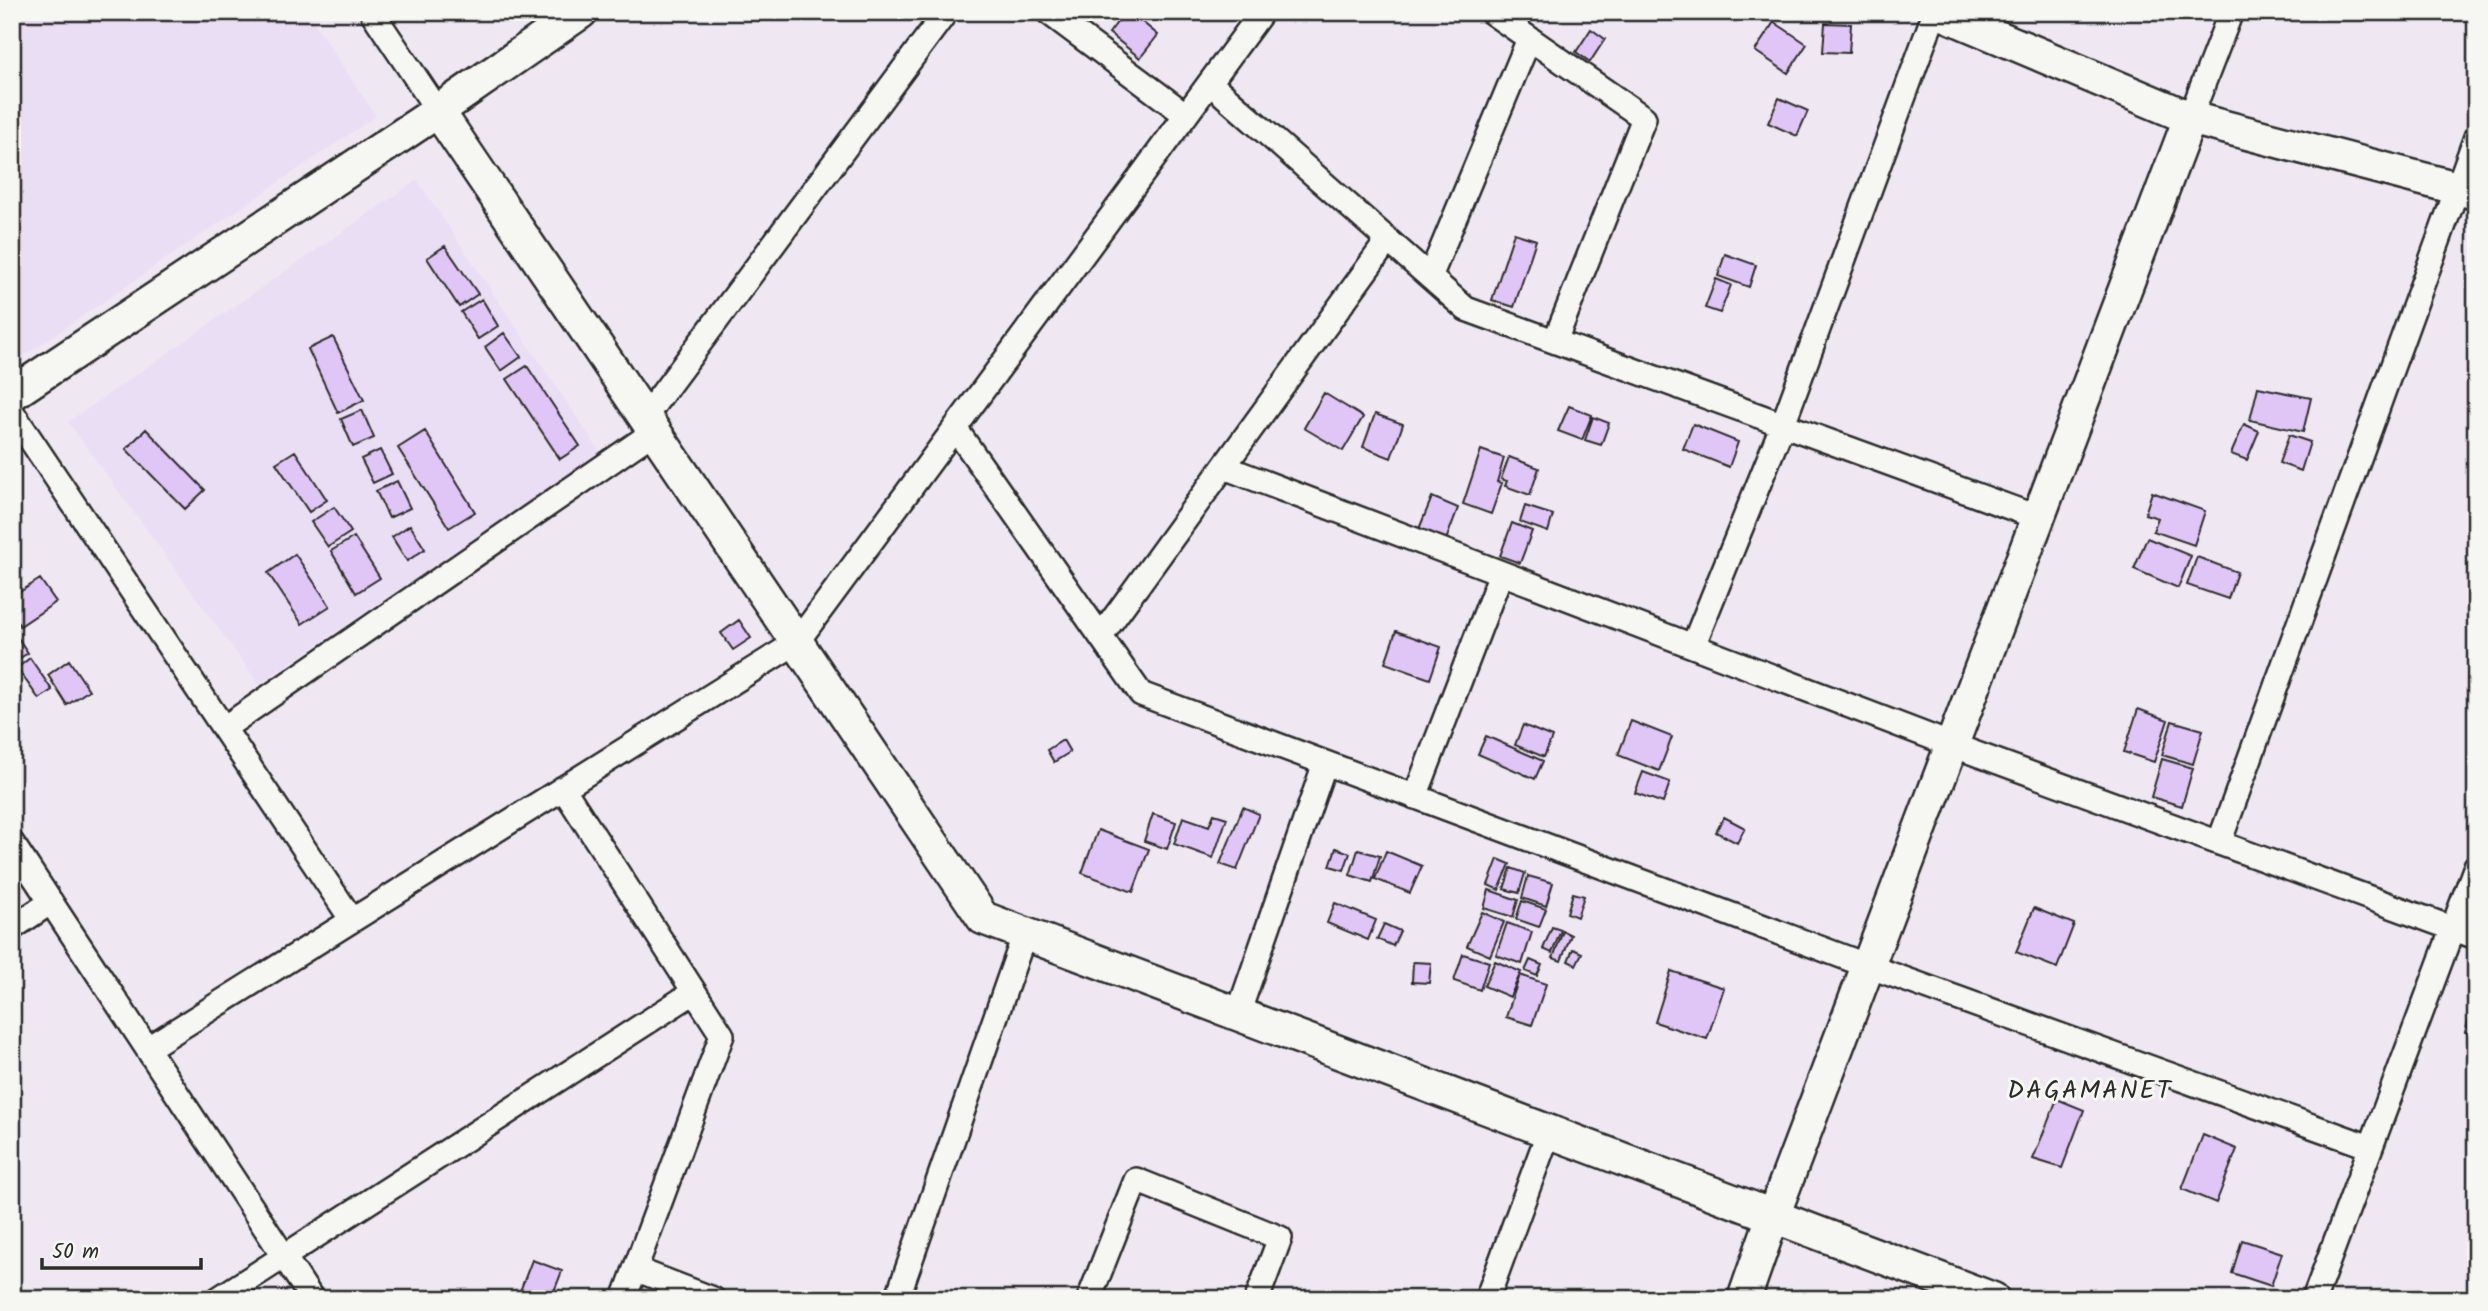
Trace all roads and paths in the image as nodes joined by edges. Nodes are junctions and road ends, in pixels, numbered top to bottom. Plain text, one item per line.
1 (372, 12) edge
2 (581, 12) edge
3 (946, 12) edge
4 (1048, 12) edge
5 (1262, 12) edge
6 (1491, 12) edge
7 (1937, 12) edge
8 (2231, 12) edge
9 (1529, 39) junction
10 (1210, 83) junction
11 (439, 111) junction
12 (1186, 115) junction
13 (2190, 118) junction
14 (2476, 137) edge
15 (2467, 190) edge
16 (1388, 240) junction
17 (1430, 276) junction
18 (1555, 341) junction
19 (12, 394) edge
20 (12, 412) edge
21 (650, 424) junction
22 (1783, 425) junction
23 (955, 428) junction
24 (1224, 467) junction
25 (2039, 518) junction
26 (1501, 573) junction
27 (1101, 636) junction
28 (797, 642) junction
29 (1693, 646) junction
30 (224, 728) junction
31 (1952, 745) junction
32 (1325, 763) junction
33 (564, 788) junction
34 (1415, 797) junction
35 (12, 843) edge
36 (2219, 843) junction
37 (2476, 866) edge
38 (51, 902) junction
39 (352, 920) junction
40 (2452, 928) junction
41 (12, 929) edge
42 (1025, 933) junction
43 (2476, 937) edge
44 (1868, 966) junction
45 (694, 992) junction
46 (1238, 1014) junction
47 (148, 1048) junction
48 (1549, 1131) junction
49 (2371, 1147) junction
50 (1773, 1216) junction
51 (284, 1256) junction
52 (635, 1269) junction
53 (218, 1299) edge
54 (312, 1299) edge
55 (624, 1299) edge
56 (713, 1299) edge
57 (897, 1299) edge
58 (1089, 1299) edge
59 (1257, 1299) edge
60 (1487, 1299) edge
61 (1744, 1299) edge
62 (1993, 1299) edge
63 (2314, 1299) edge

1 - 11 street
2 - 11 street
3 - 21 street
4 - 12 street
5 - 10 street
6 - 9 street
7 - 13 street
7 - 22 street
8 - 13 street
9 - 17 street
9 - 18 street
10 - 12 street
10 - 16 street
11 - 19 street
11 - 21 street
12 - 23 street
13 - 15 street
13 - 25 street
14 - 15 street
15 - 36 street
16 - 17 street
16 - 24 street
17 - 18 street
18 - 22 street
20 - 30 street
21 - 28 street
21 - 30 street
22 - 25 street
22 - 29 street
23 - 27 street
23 - 28 street
24 - 26 street
24 - 27 street
25 - 31 street
26 - 29 street
26 - 34 street
27 - 32 street
28 - 33 street
28 - 42 street
29 - 31 street
30 - 39 street
31 - 36 street
31 - 44 street
32 - 34 street
32 - 46 street
33 - 39 street
33 - 45 street
34 - 44 street
35 - 38 street
36 - 40 street
37 - 40 street
38 - 41 street
38 - 47 street
39 - 47 street
40 - 43 street
40 - 49 street
42 - 46 street
42 - 57 street
44 - 49 street
44 - 50 street
45 - 51 street
45 - 52 street
46 - 48 street
47 - 51 street
48 - 50 street
48 - 60 street
49 - 63 street
50 - 61 street
50 - 62 street
51 - 53 street
51 - 54 street
52 - 55 street
52 - 56 street
58 - 59 street

